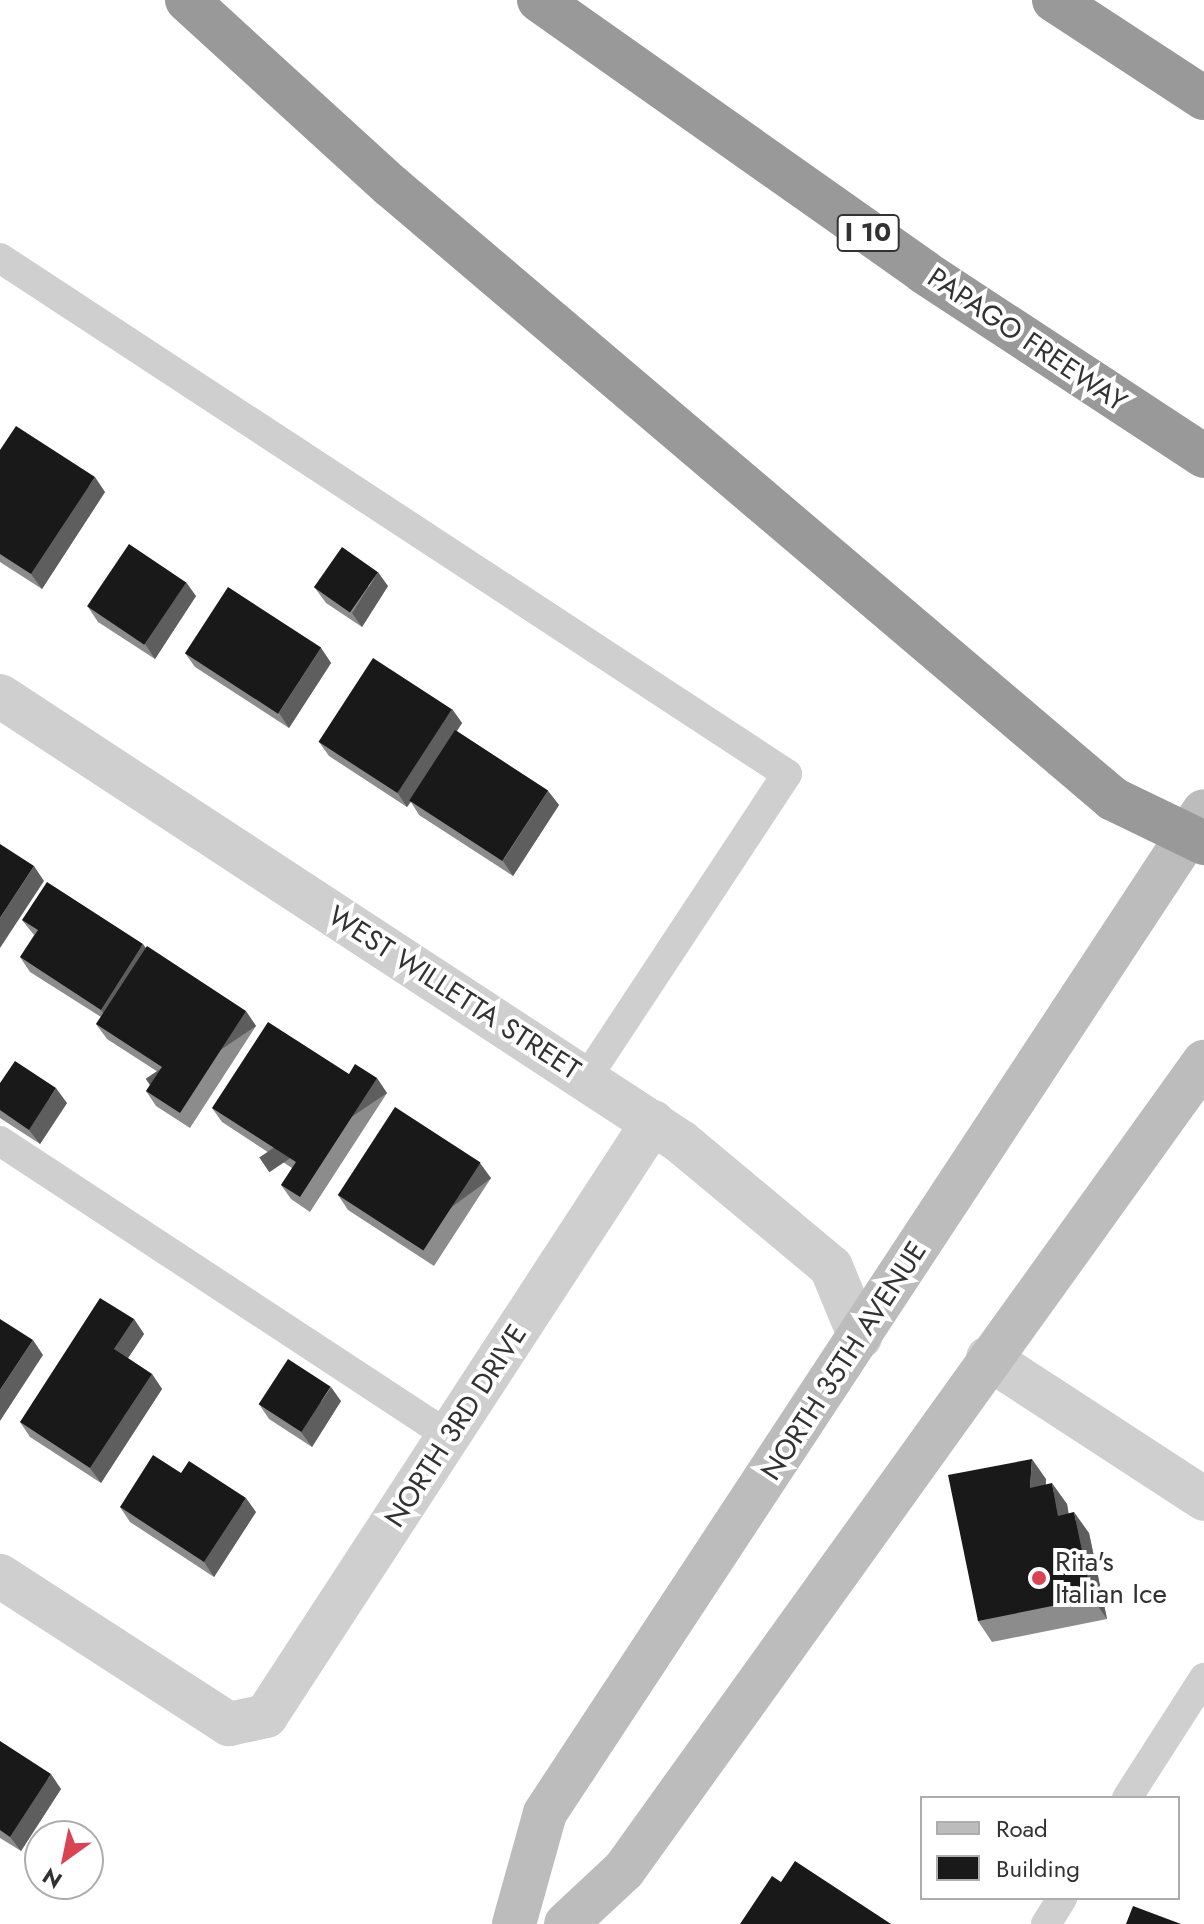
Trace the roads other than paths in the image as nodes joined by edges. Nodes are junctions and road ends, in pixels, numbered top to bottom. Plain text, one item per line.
1 (187, 0) edge
2 (539, 0) edge
3 (1054, 0) edge
4 (1204, 98) edge
5 (0, 258) edge
6 (1204, 456) edge
7 (0, 696) edge
8 (1199, 830) edge
9 (1204, 1062) edge
10 (586, 1079) junction
11 (653, 1122) junction
12 (0, 1141) edge
13 (860, 1337) junction
14 (988, 1358) junction
15 (449, 1436) junction
16 (1204, 1499) edge
17 (0, 1576) edge
18 (1204, 1678) edge
19 (1128, 1796) edge
20 (1061, 1900) edge
21 (514, 1924) edge
22 (566, 1924) edge
23 (1046, 1924) edge

1 - 8 highway
2 - 6 highway, PAPAGO FREEWAY / I 10
3 - 4 highway
5 - 10 lane
7 - 10 street, WEST WILLETTA STREET
8 - 13 main road, NORTH 35TH AVENUE
9 - 14 main road
10 - 11 street, WEST WILLETTA STREET
11 - 13 street, WEST WILLETTA STREET
11 - 15 street, NORTH 3RD DRIVE
12 - 15 lane
13 - 21 main road, NORTH 35TH AVENUE
14 - 16 street
14 - 22 main road
15 - 17 street, NORTH 3RD DRIVE
18 - 19 lane
20 - 23 lane

